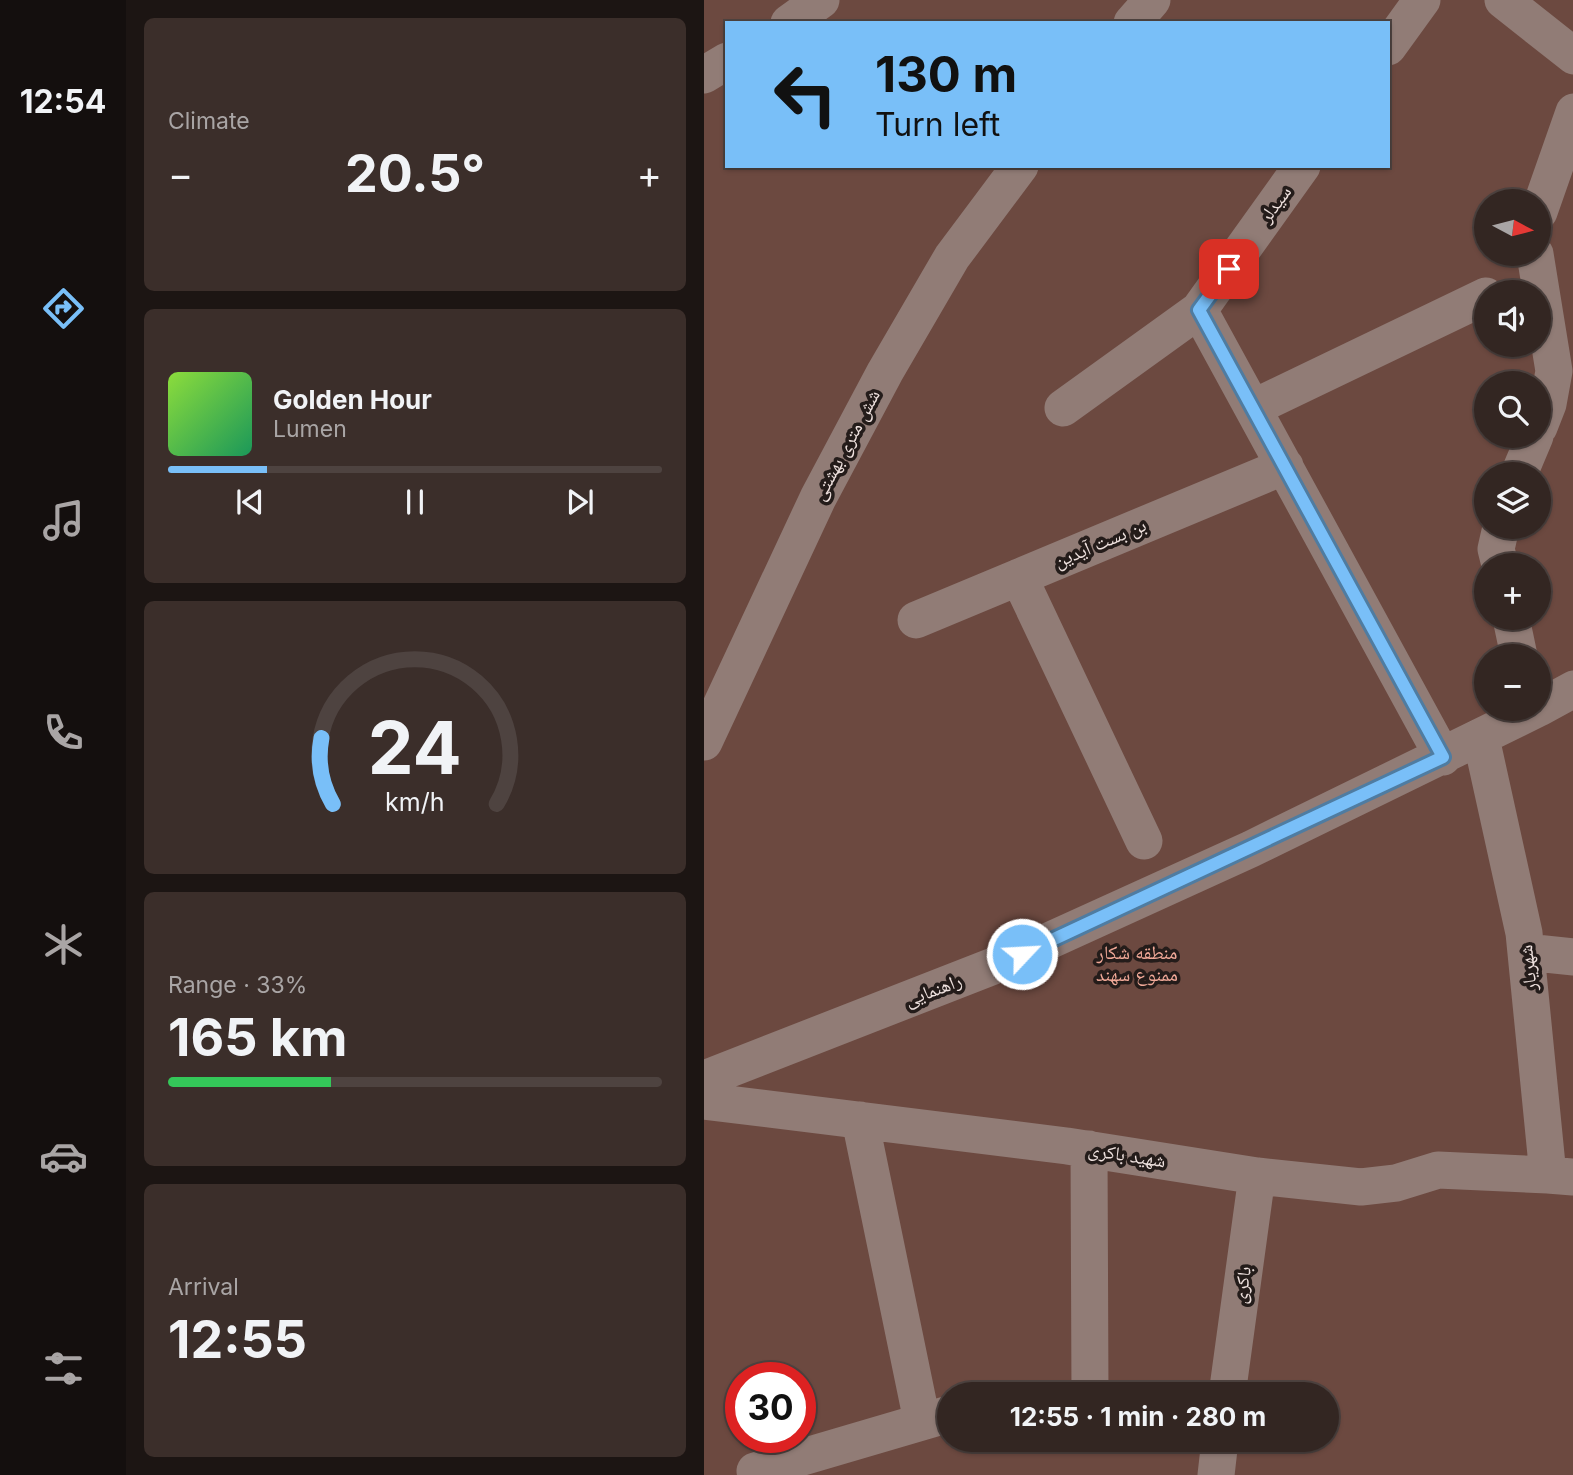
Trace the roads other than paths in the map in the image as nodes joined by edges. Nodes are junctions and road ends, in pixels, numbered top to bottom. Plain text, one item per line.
1 (1152, 0) edge
2 (1422, 0) edge
3 (1503, 0) edge
4 (1134, 21) edge
5 (1390, 44) edge
6 (1574, 56) edge
7 (725, 62) edge
8 (704, 75) edge
9 (1574, 112) edge
10 (1019, 168) edge
11 (1301, 168) edge
12 (1547, 189) edge
13 (1532, 266) edge
14 (1536, 266) edge
15 (1512, 280) edge
16 (1474, 302) edge
17 (1199, 310) junction
18 (1551, 388) edge
19 (1063, 408) dead end
20 (1253, 408) junction
21 (1285, 466) junction
22 (1019, 577) junction
23 (916, 620) dead end
24 (1574, 689) edge
25 (1551, 700) edge
26 (1512, 721) edge
27 (1482, 738) junction
28 (704, 743) edge
29 (1443, 757) junction
30 (1144, 841) dead end
31 (1526, 952) junction
32 (1574, 957) edge
33 (704, 1079) edge
34 (704, 1101) edge
35 (860, 1120) junction
36 (1089, 1149) junction
37 (1257, 1176) junction
38 (1561, 1176) edge
39 (1090, 1382) edge
40 (1229, 1382) edge
41 (936, 1418) edge
42 (1219, 1452) edge
43 (755, 1471) dead end
44 (1216, 1475) edge

1 - 4 street
2 - 5 street
3 - 6 street
7 - 8 street
9 - 12 street
10 - 28 street, شش متری بهشتی
11 - 17 street, سیدلر
13 - 15 street
14 - 18 street
16 - 20 street
17 - 19 street, سیدلر
17 - 20 street
20 - 21 street
21 - 22 street, بن بست آیدین
21 - 29 street
22 - 23 street, بن بست آیدین
22 - 30 street
24 - 25 street, راهنمایی
26 - 27 street, راهنمایی
27 - 29 street, راهنمایی
27 - 31 street, شهریار
29 - 33 street, راهنمایی
31 - 32 street
31 - 38 street, شهریار
34 - 35 street, شهید باکری
35 - 36 street, شهید باکری
35 - 41 street
36 - 37 street, شهید باکری
36 - 39 street
37 - 38 street, شهید باکری
37 - 40 street, باکری
41 - 43 street
42 - 44 street

